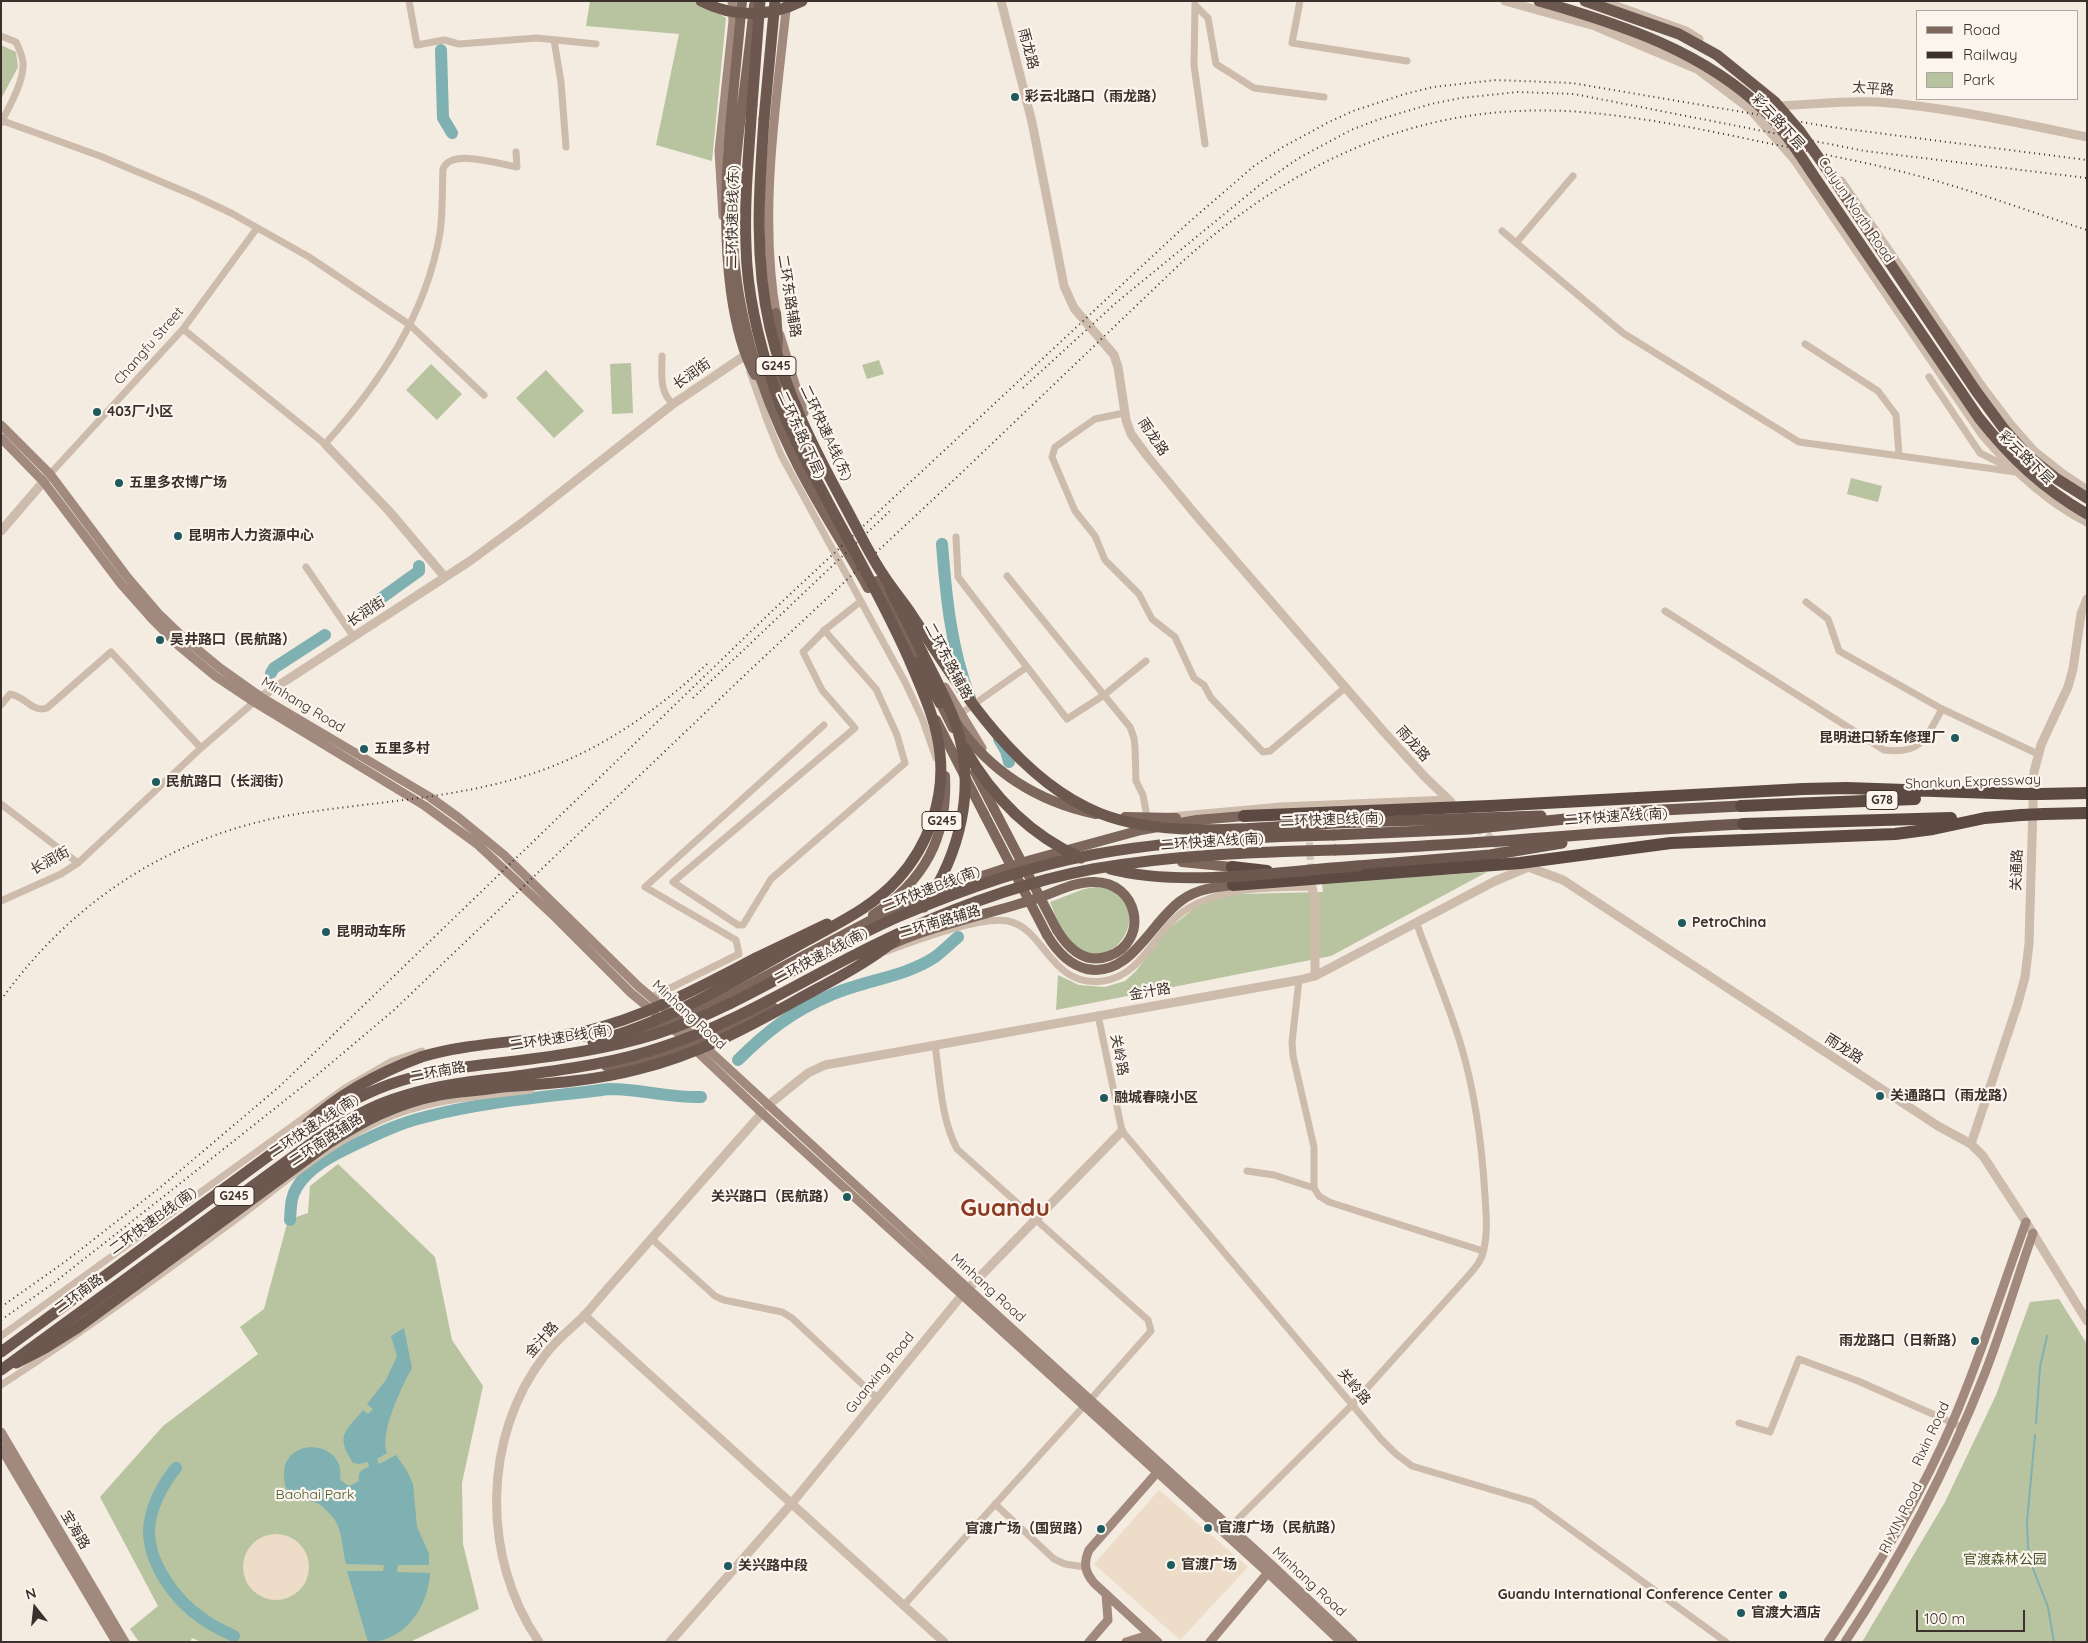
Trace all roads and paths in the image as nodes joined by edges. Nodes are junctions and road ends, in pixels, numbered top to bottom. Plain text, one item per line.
1 (409, 1) edge
2 (701, 1) edge
3 (732, 1) edge
4 (742, 1) edge
5 (754, 1) edge
6 (760, 1) edge
7 (765, 1) edge
8 (775, 1) edge
9 (804, 1) edge
10 (1001, 1) edge
11 (1300, 1) edge
12 (1505, 1) edge
13 (1539, 1) edge
14 (1585, 1) edge
15 (1602, 1) edge
16 (1195, 3) edge
17 (786, 5) edge
18 (1, 36) edge
19 (554, 40) junction
20 (596, 44) dead end
21 (1407, 60) dead end
22 (1324, 97) dead end
23 (1746, 106) junction
24 (1784, 106) junction
25 (2, 122) edge
26 (2087, 137) edge
27 (1205, 144) dead end
28 (566, 147) dead end
29 (516, 152) dead end
30 (1573, 176) dead end
31 (257, 228) junction
32 (1502, 231) dead end
33 (1516, 243) junction
34 (727, 254) junction
35 (746, 298) junction
36 (776, 313) junction
37 (410, 325) junction
38 (183, 329) junction
39 (1805, 344) dead end
40 (748, 354) junction
41 (662, 356) dead end
42 (1929, 377) dead end
43 (484, 395) dead end
44 (673, 404) junction
45 (776, 405) junction
46 (1124, 413) junction
47 (787, 418) junction
48 (1, 425) edge
49 (1, 438) edge
50 (325, 444) junction
51 (1898, 455) junction
52 (2016, 472) junction
53 (50, 474) junction
54 (43, 481) junction
55 (2087, 490) edge
56 (2087, 498) edge
57 (2087, 514) edge
58 (2087, 522) edge
59 (1, 531) edge
60 (956, 537) dead end
61 (306, 567) dead end
62 (881, 572) junction
63 (444, 576) junction
64 (1007, 576) dead end
65 (874, 587) junction
66 (2087, 599) edge
67 (861, 601) junction
68 (1806, 602) dead end
69 (1665, 611) dead end
70 (824, 630) junction
71 (353, 636) junction
72 (910, 645) junction
73 (902, 652) junction
74 (1146, 661) dead end
75 (1027, 667) junction
76 (1346, 687) junction
77 (1104, 695) junction
78 (258, 699) junction
79 (1, 704) edge
80 (1942, 709) junction
81 (963, 712) junction
82 (824, 725) dead end
83 (201, 748) junction
84 (2038, 754) junction
85 (1009, 778) junction
86 (2087, 793) edge
87 (2022, 794) junction
88 (1449, 801) joint
89 (1, 804) edge
90 (1741, 806) joint
91 (1643, 811) junction
92 (2087, 813) edge
93 (943, 814) junction
94 (1098, 815) junction
95 (2021, 815) junction
96 (1244, 816) junction
97 (1147, 817) junction
98 (1743, 824) joint
99 (1668, 828) junction
100 (78, 863) junction
101 (1232, 867) joint
102 (1525, 867) joint
103 (1358, 871) junction
104 (1233, 884) joint
105 (1312, 886) joint
106 (887, 890) junction
107 (1, 901) edge
108 (743, 925) junction
109 (1418, 928) dead end
110 (1052, 932) junction
111 (908, 937) junction
112 (736, 940) junction
113 (825, 944) junction
114 (1315, 976) junction
115 (823, 980) junction
116 (1298, 980) junction
117 (652, 998) junction
118 (1098, 1015) junction
119 (671, 1021) junction
120 (694, 1044) junction
121 (935, 1045) junction
122 (412, 1077) junction
123 (500, 1087) junction
124 (403, 1095) junction
125 (764, 1109) junction
126 (334, 1128) junction
127 (1122, 1131) junction
128 (1971, 1144) junction
129 (268, 1158) junction
130 (1248, 1170) dead end
131 (1314, 1188) junction
132 (265, 1190) junction
133 (1036, 1219) junction
134 (2026, 1222) junction
135 (2033, 1233) junction
136 (652, 1238) junction
137 (1484, 1251) junction
138 (965, 1292) junction
139 (584, 1315) junction
140 (2087, 1321) edge
141 (1, 1336) edge
142 (1, 1352) edge
143 (1, 1369) edge
144 (1, 1384) edge
145 (878, 1399) junction
146 (1087, 1403) junction
147 (1352, 1404) junction
148 (1952, 1423) junction
149 (1739, 1424) dead end
150 (1962, 1428) junction
151 (1, 1432) edge
152 (1, 1448) edge
153 (1160, 1469) junction
154 (792, 1503) junction
155 (995, 1504) junction
156 (1230, 1528) junction
157 (1085, 1567) junction
158 (1271, 1570) junction
159 (1106, 1594) junction
160 (904, 1605) junction
161 (1157, 1641) edge
162 (116, 1642) edge
163 (125, 1642) edge
164 (539, 1642) edge
165 (670, 1642) edge
166 (944, 1642) edge
167 (1089, 1642) edge
168 (1126, 1642) edge
169 (1210, 1642) edge
170 (1341, 1642) edge
171 (1353, 1642) edge
172 (1726, 1642) edge
173 (1828, 1642) edge
174 (1845, 1642) edge

1 - 19 street
2 - 17 highway, bridge
3 - 34 main road, G245
4 - 34 main road
5 - 35 main road, 二环东路(下层)
6 - 65 highway, 二环快速B线(东), bridge
7 - 35 main road, 二环东路(下层), bridge
8 - 62 highway, 二环快速A线(东), bridge
9 - 17 highway, bridge
10 - 46 street, 雨龙路
11 - 21 street
12 - 23 street, 彩云路下层
13 - 57 highway, Caiyun North Road, bridge
14 - 56 highway, Caiyun North Road, bridge
15 - 24 street, 彩云路下层
16 - 22 street
16 - 27 street
17 - 36 main road, 二环东路辅路 / G245
18 - 25 street
19 - 20 street
19 - 28 street
23 - 24 street, 太平路
23 - 52 street, 彩云路下层
24 - 26 street, 太平路
24 - 55 street, 彩云路下层
25 - 31 street
29 - 37 street
30 - 33 street
31 - 37 street
31 - 38 street, Changfu Street
32 - 33 street
33 - 51 street
34 - 40 main road, G245
35 - 40 main road, 二环东路(下层)
35 - 45 main road, 二环东路(下层)
36 - 47 main road, G245
36 - 81 main road, 二环东路辅路
37 - 43 street
37 - 50 street
38 - 50 street
38 - 53 street, Changfu Street
39 - 51 street
40 - 44 street, 长润街
40 - 45 main road, G245
40 - 67 street
41 - 44 street
42 - 52 street
44 - 63 street, 长润街
45 - 47 main road, 二环东路(下层) / G245
45 - 73 main road, 二环东路(下层) / G245
46 - 76 street, 雨龙路
46 - 76 street
47 - 72 main road, 二环东路(下层) / G245
48 - 53 main road, Minhang Road
49 - 54 main road, Minhang Road
50 - 63 street
51 - 52 street
52 - 58 street, 彩云路下层
53 - 54 street
53 - 78 main road, Minhang Road
54 - 59 street
54 - 78 main road, Minhang Road
60 - 75 street
61 - 71 street
62 - 91 highway, bridge
62 - 123 highway, bridge
63 - 71 street, 长润街
64 - 77 street
65 - 103 highway, bridge
65 - 106 highway, bridge
66 - 84 street, 关通路
67 - 70 street
67 - 93 street
68 - 80 street
69 - 80 street
70 - 108 street
70 - 108 street
71 - 78 street, 长润街
72 - 85 main road
72 - 110 main road, G245, bridge
73 - 93 main road, G245
73 - 110 main road, bridge
74 - 77 street
75 - 77 street
75 - 81 street
76 - 88 street, 雨龙路
77 - 97 street
78 - 83 street, 长润街
78 - 117 main road, Minhang Road
78 - 119 main road, Minhang Road
79 - 83 street
80 - 84 street
81 - 85 main road, 二环东路辅路
82 - 112 street
83 - 100 street, 长润街
84 - 128 street, 关通路
85 - 94 main road
86 - 87 highway, Shankun Expressway / G78, bridge
87 - 90 highway, Shankun Expressway / G78
87 - 96 highway
88 - 97 street
89 - 100 street
90 - 91 highway, 二环快速B线(南)
91 - 122 highway, 二环快速B线(南), bridge
92 - 95 highway, G78, bridge
93 - 113 main road, G245
94 - 96 main road
94 - 97 street
95 - 98 highway, G78
95 - 103 highway
96 - 113 main road
98 - 99 highway, 二环快速A线(南)
99 - 103 highway
99 - 124 highway, 二环快速A线(南), bridge
100 - 107 street, 长润街
101 - 103 highway
101 - 111 main road
102 - 114 street, 金汁路
102 - 128 street, 雨龙路
103 - 104 highway
104 - 110 main road
105 - 114 street
105 - 115 street, 二环南路辅路
106 - 122 highway, bridge
106 - 129 highway, bridge
108 - 112 street
109 - 137 street
110 - 111 main road, 二环南路 / G245
111 - 115 main road, 二环南路 / G245
112 - 117 street
113 - 119 main road, 二环南路 / G245
114 - 116 street, 金汁路
115 - 120 main road, 二环南路 / G245
116 - 118 street, 金汁路
116 - 131 street
117 - 119 main road, Minhang Road
118 - 121 street, 金汁路
118 - 127 street, 关岭路
119 - 120 main road, Minhang Road
119 - 129 main road, 二环南路 / G245
119 - 141 street
120 - 125 main road, Minhang Road
120 - 143 main road, 二环南路 / G245
120 - 144 street, 二环南路辅路
121 - 125 street, 金汁路
121 - 133 street
122 - 142 highway, 二环快速B线(南), bridge
123 - 124 highway, bridge
123 - 132 highway
124 - 126 highway, 二环快速A线(南), bridge
125 - 136 street, 金汁路
125 - 138 main road, Minhang Road
126 - 132 highway, bridge
126 - 143 highway, 二环快速A线(南), bridge
127 - 133 street, Guanxing Road
127 - 147 street, 关岭路
128 - 134 street, 雨龙路
129 - 142 main road, 二环南路 / G245
130 - 131 street
131 - 137 street
132 - 143 highway
133 - 138 street, Guanxing Road
133 - 146 street
134 - 135 street, 雨龙路
134 - 148 main road, Rixin Road
135 - 140 street, 雨龙路
135 - 150 main road, RI XIN Road
136 - 139 street, 金汁路
136 - 145 street
137 - 147 street
138 - 145 street, Guanxing Road
138 - 146 main road, Minhang Road
139 - 154 street
139 - 164 street, 金汁路
145 - 154 street, Guanxing Road
146 - 153 main road, Minhang Road
146 - 155 street
147 - 156 street
147 - 172 street, 关岭路
148 - 149 street
148 - 150 street
148 - 173 main road, Rixin Road
150 - 174 main road, RI XIN Road
151 - 163 main road, 宝海路
152 - 162 main road, 宝海路
153 - 156 main road, Minhang Road
153 - 157 main road
153 - 158 main road, Minhang Road
154 - 160 street
154 - 165 street, Guanxing Road
155 - 157 street
155 - 160 street
156 - 158 main road, Minhang Road
157 - 159 main road
158 - 169 main road
158 - 170 main road, Minhang Road
158 - 171 main road, Minhang Road
159 - 161 main road
159 - 167 main road
160 - 166 street
161 - 168 main road

